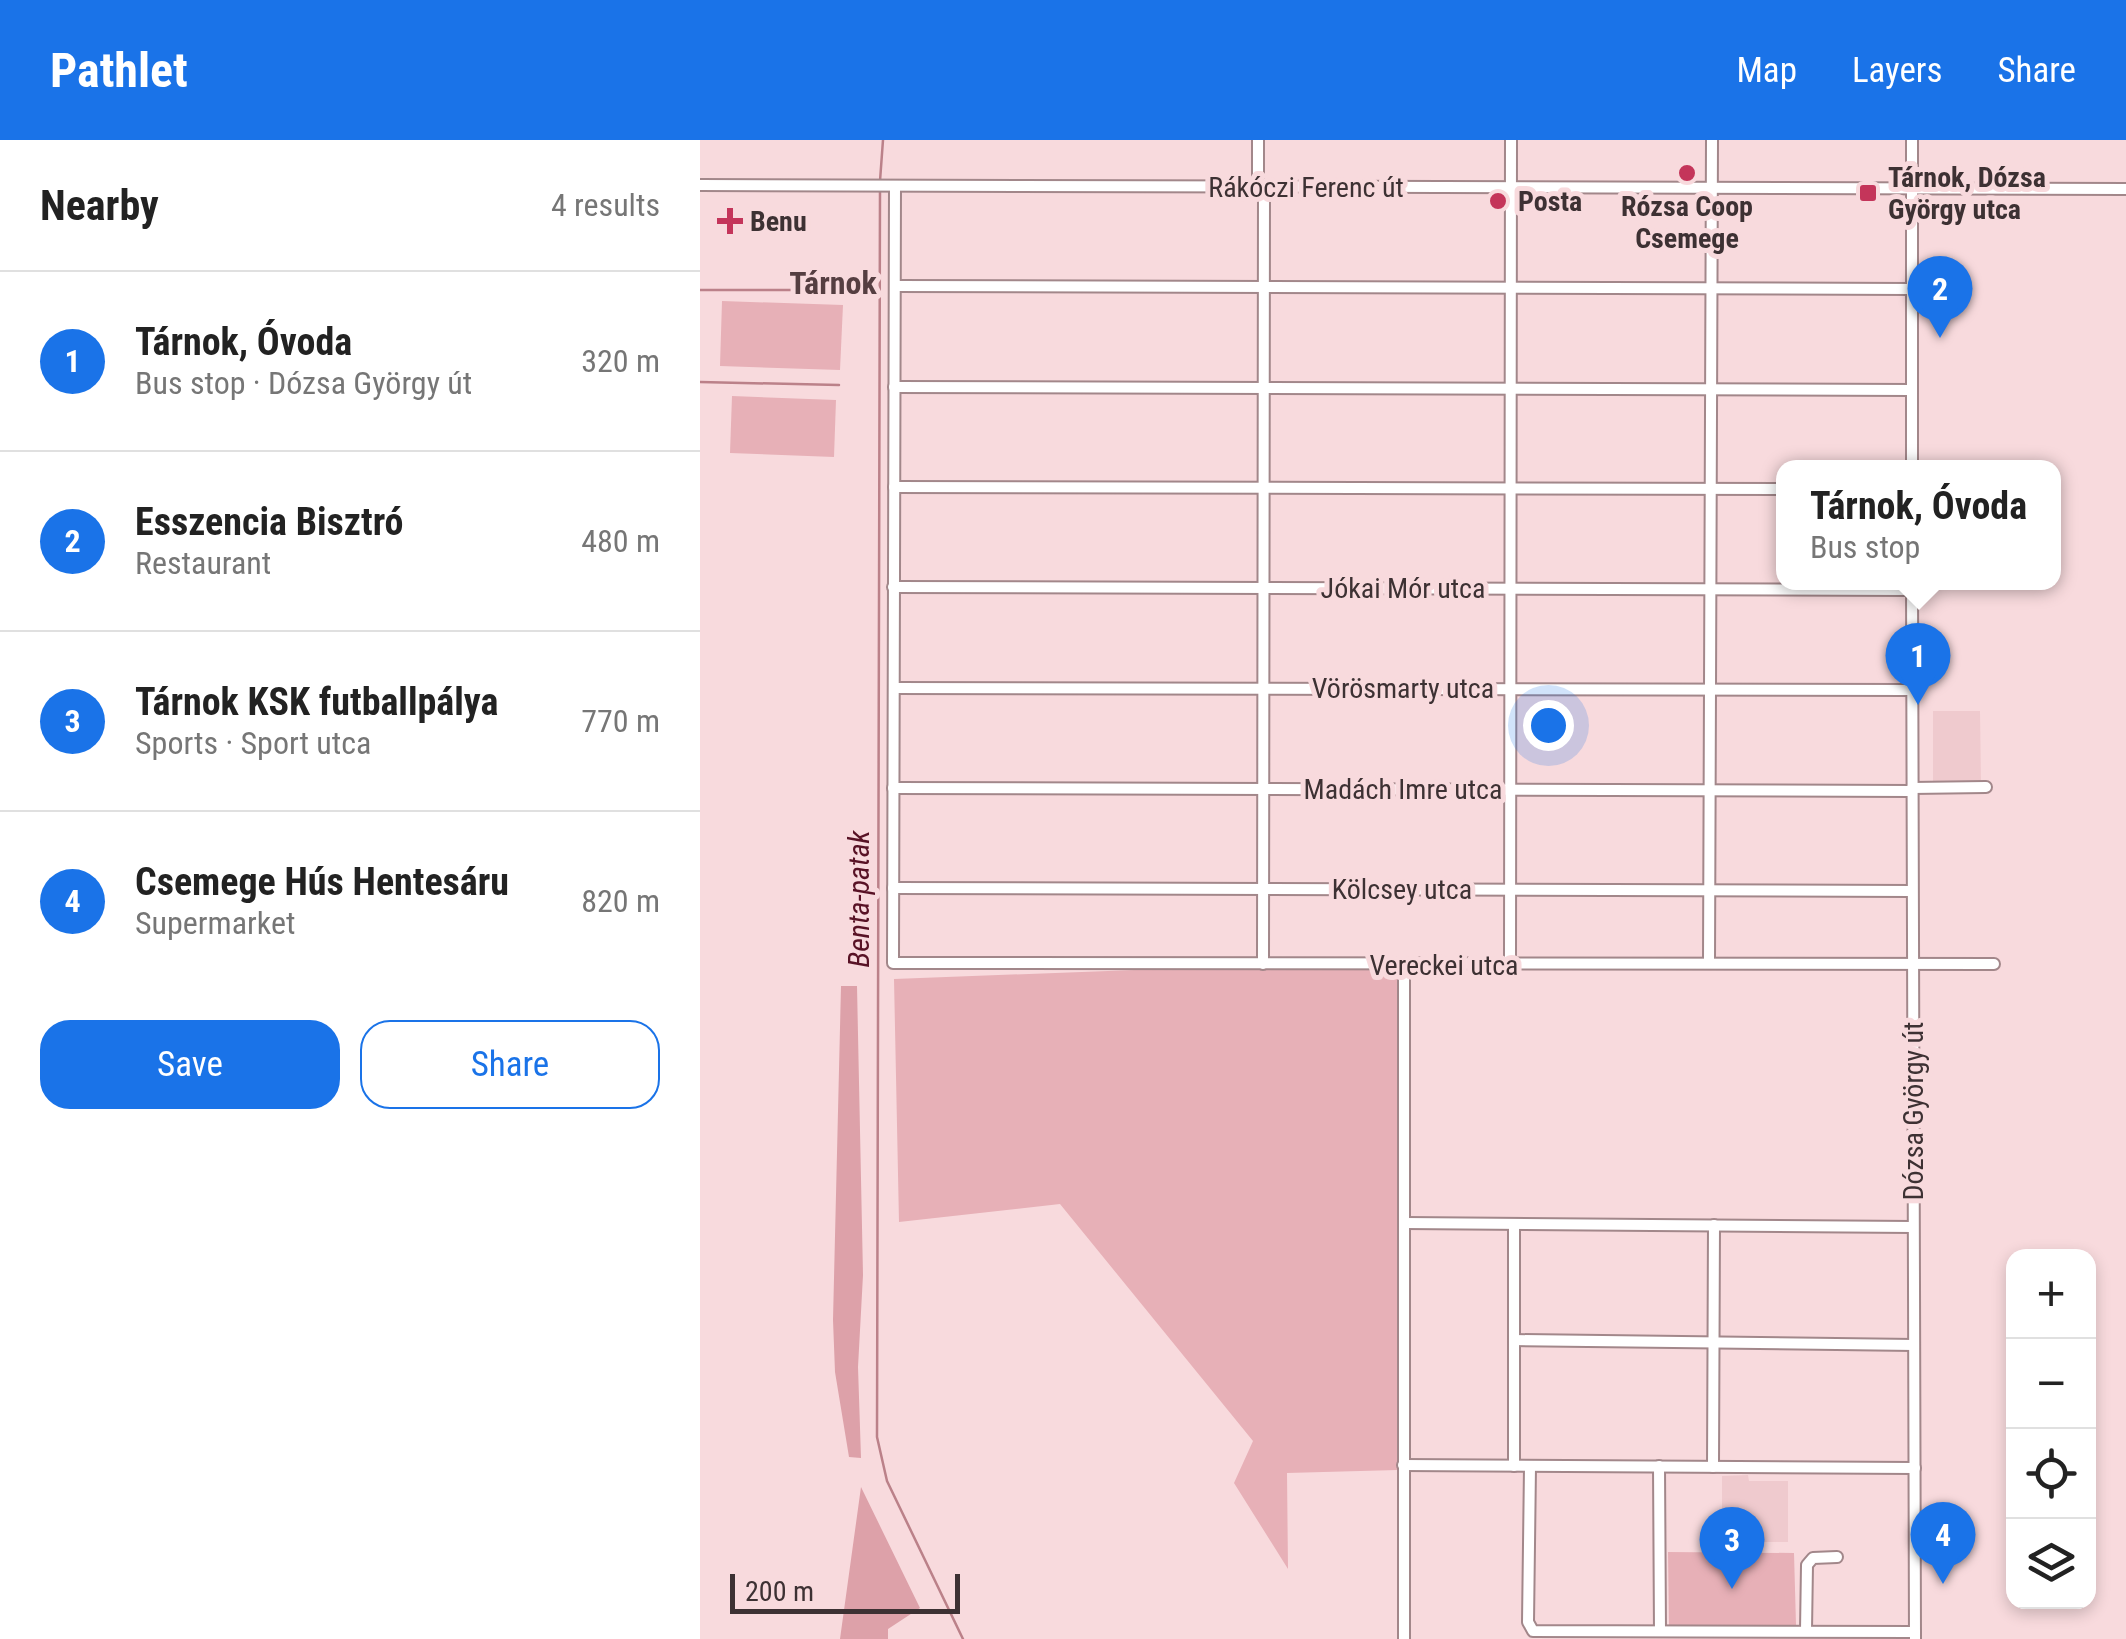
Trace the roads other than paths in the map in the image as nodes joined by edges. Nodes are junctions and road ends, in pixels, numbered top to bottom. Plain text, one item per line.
1 (1258, 140) edge
2 (1511, 140) edge
3 (1712, 140) edge
4 (1912, 140) edge
5 (700, 185) edge
6 (894, 186) junction
7 (1261, 187) junction
8 (1511, 187) junction
9 (1712, 188) junction
10 (1912, 188) junction
11 (2126, 189) edge
12 (895, 286) junction
13 (1264, 288) junction
14 (1511, 288) junction
15 (1712, 289) junction
16 (1912, 290) junction
17 (894, 386) junction
18 (1265, 387) junction
19 (1512, 388) junction
20 (1712, 389) junction
21 (1912, 390) junction
22 (1912, 460) edge
23 (894, 487) junction
24 (1264, 488) junction
25 (1511, 488) junction
26 (1711, 489) junction
27 (1776, 489) edge
28 (894, 587) junction
29 (1264, 588) junction
30 (1510, 589) junction
31 (1776, 589) edge
32 (1710, 590) junction
33 (1912, 590) edge
34 (894, 688) junction
35 (1264, 688) junction
36 (1510, 689) junction
37 (1711, 690) junction
38 (1912, 690) junction
39 (893, 788) junction
40 (1986, 788) dead end
41 (1263, 789) junction
42 (1510, 789) junction
43 (1710, 789) junction
44 (1912, 789) junction
45 (893, 888) junction
46 (1263, 889) junction
47 (1510, 890) junction
48 (1710, 890) junction
49 (1912, 890) junction
50 (1510, 962) junction
51 (1709, 962) junction
52 (1404, 963) junction
53 (1264, 964) junction
54 (1994, 964) dead end
55 (1913, 965) junction
56 (1406, 1223) junction
57 (1514, 1224) junction
58 (1714, 1225) junction
59 (1913, 1228) junction
60 (1514, 1340) junction
61 (1712, 1344) junction
62 (1914, 1345) junction
63 (1403, 1466) junction
64 (1514, 1466) junction
65 (1659, 1466) junction
66 (1530, 1467) junction
67 (1713, 1467) junction
68 (1915, 1468) junction
69 (1837, 1557) dead end
70 (1806, 1630) junction
71 (1660, 1631) junction
72 (1915, 1635) edge
73 (1404, 1639) edge

1 - 7 street
2 - 8 street
3 - 9 street
4 - 10 street
5 - 6 street, Rákóczi Ferenc út
6 - 7 street, Rákóczi Ferenc út
6 - 12 street
7 - 8 street, Rákóczi Ferenc út
7 - 13 street
8 - 9 street, Rákóczi Ferenc út
8 - 14 street
9 - 10 street, Rákóczi Ferenc út
9 - 15 street
10 - 11 street, Rákóczi Ferenc út
10 - 16 street
12 - 13 street
12 - 17 street
13 - 14 street
13 - 18 street
14 - 15 street
14 - 19 street
15 - 16 street
15 - 20 street
16 - 21 street
17 - 18 street
17 - 23 street
18 - 19 street
18 - 24 street
19 - 20 street
19 - 25 street
20 - 21 street
20 - 26 street
21 - 22 street
23 - 24 street
23 - 28 street
24 - 25 street
24 - 29 street
25 - 26 street
25 - 30 street
26 - 27 street
26 - 32 street
28 - 29 street, Jókai Mór utca
28 - 34 street
29 - 30 street, Jókai Mór utca
29 - 35 street
30 - 32 street, Jókai Mór utca
30 - 36 street
31 - 32 street, Jókai Mór utca
32 - 37 street
33 - 38 street, Dózsa György út
34 - 35 street, Vörösmarty utca
34 - 39 street
35 - 36 street, Vörösmarty utca
35 - 41 street
36 - 37 street, Vörösmarty utca
36 - 42 street
37 - 38 street, Vörösmarty utca
37 - 43 street
38 - 44 street, Dózsa György út
39 - 41 street, Madách Imre utca
39 - 45 street
40 - 44 street, Madách Imre utca
41 - 42 street, Madách Imre utca
41 - 46 street
42 - 43 street, Madách Imre utca
42 - 47 street
43 - 44 street, Madách Imre utca
43 - 48 street
44 - 49 street, Dózsa György út
45 - 46 street, Kölcsey utca
45 - 53 street, Vereckei utca
46 - 47 street, Kölcsey utca
46 - 53 street
47 - 48 street, Kölcsey utca
47 - 50 street
48 - 49 street, Kölcsey utca
48 - 51 street
49 - 55 street, Dózsa György út
50 - 51 street, Vereckei utca
50 - 52 street, Vereckei utca
51 - 55 street, Vereckei utca
52 - 53 street, Vereckei utca
52 - 56 street
54 - 55 street, Vereckei utca
55 - 59 street, Dózsa György út
56 - 57 street
56 - 63 street
57 - 58 street
57 - 60 street
58 - 59 street
58 - 61 street
59 - 62 street, Dózsa György út
60 - 61 street
60 - 64 street
61 - 62 street
61 - 67 street
62 - 68 street, Dózsa György út
63 - 64 street
63 - 73 street
64 - 66 street
65 - 66 street
65 - 67 street
65 - 71 street
66 - 71 street
67 - 68 street
68 - 72 street, Dózsa György út
69 - 70 street
70 - 71 street
70 - 72 street

